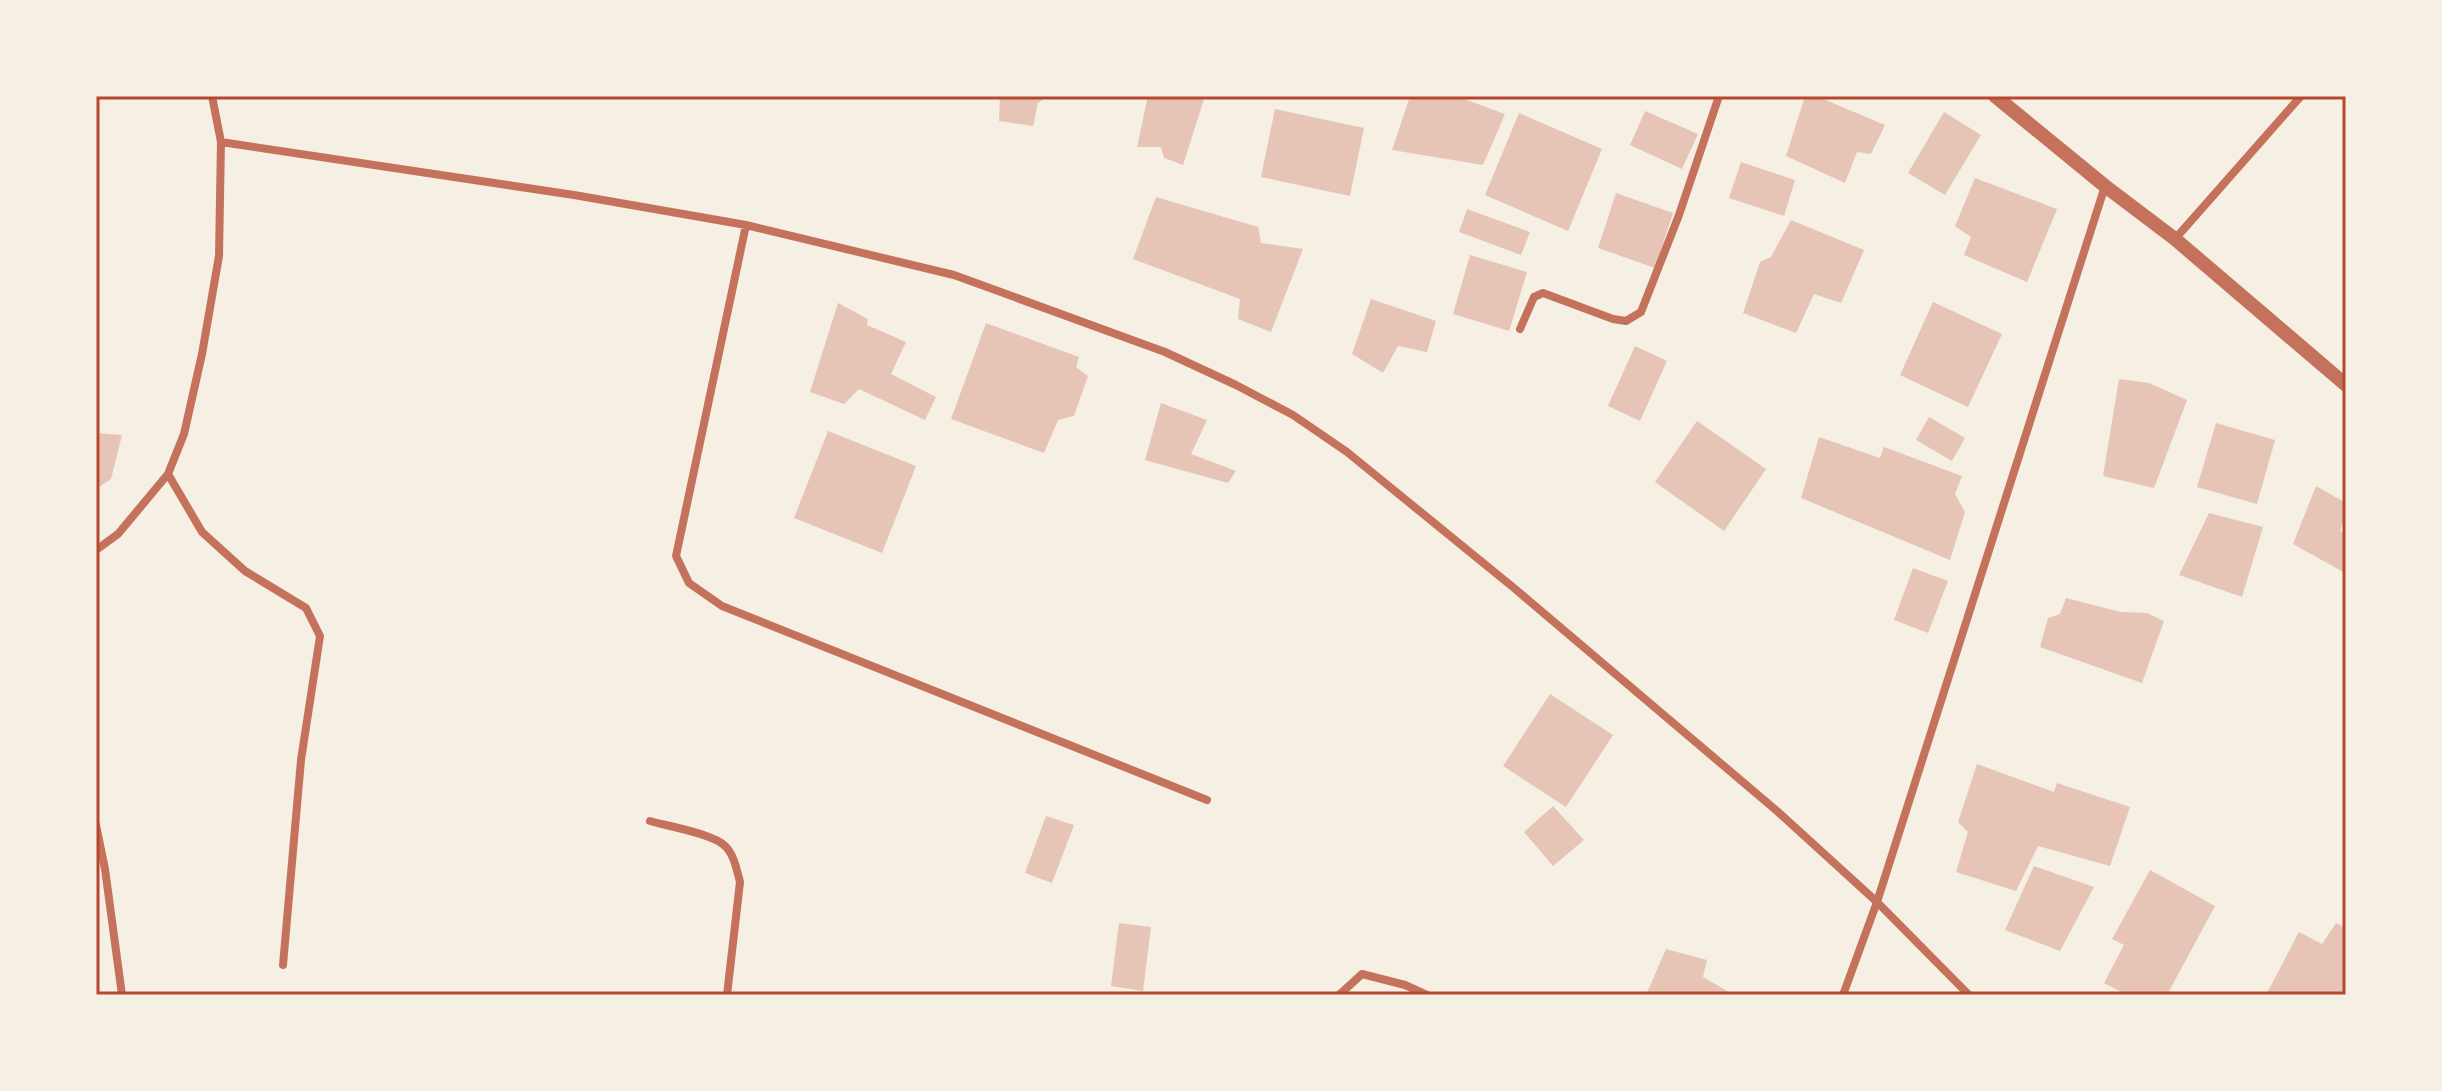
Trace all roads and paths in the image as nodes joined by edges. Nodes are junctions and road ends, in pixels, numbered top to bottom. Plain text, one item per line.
1 (212, 96) edge
2 (1719, 96) edge
3 (1995, 96) edge
4 (2301, 96) edge
5 (221, 142) junction
6 (2105, 186) junction
7 (746, 225) junction
8 (2175, 239) junction
9 (1520, 329) dead end
10 (2346, 385) edge
11 (168, 474) junction
12 (96, 550) edge
13 (1207, 800) dead end
14 (650, 821) dead end
15 (96, 825) edge
16 (1877, 902) junction
17 (283, 965) dead end
18 (122, 995) edge
19 (727, 995) edge
20 (1339, 995) edge
21 (1427, 995) edge
22 (1843, 995) edge
23 (1969, 995) edge

1 - 5 street
2 - 9 street
3 - 6 street
4 - 8 street
5 - 7 street
5 - 11 street
6 - 8 street
6 - 16 street
7 - 13 street
7 - 16 street
8 - 10 street
11 - 12 street
11 - 17 street
14 - 19 street
15 - 18 street
16 - 22 street
16 - 23 street
20 - 21 street

